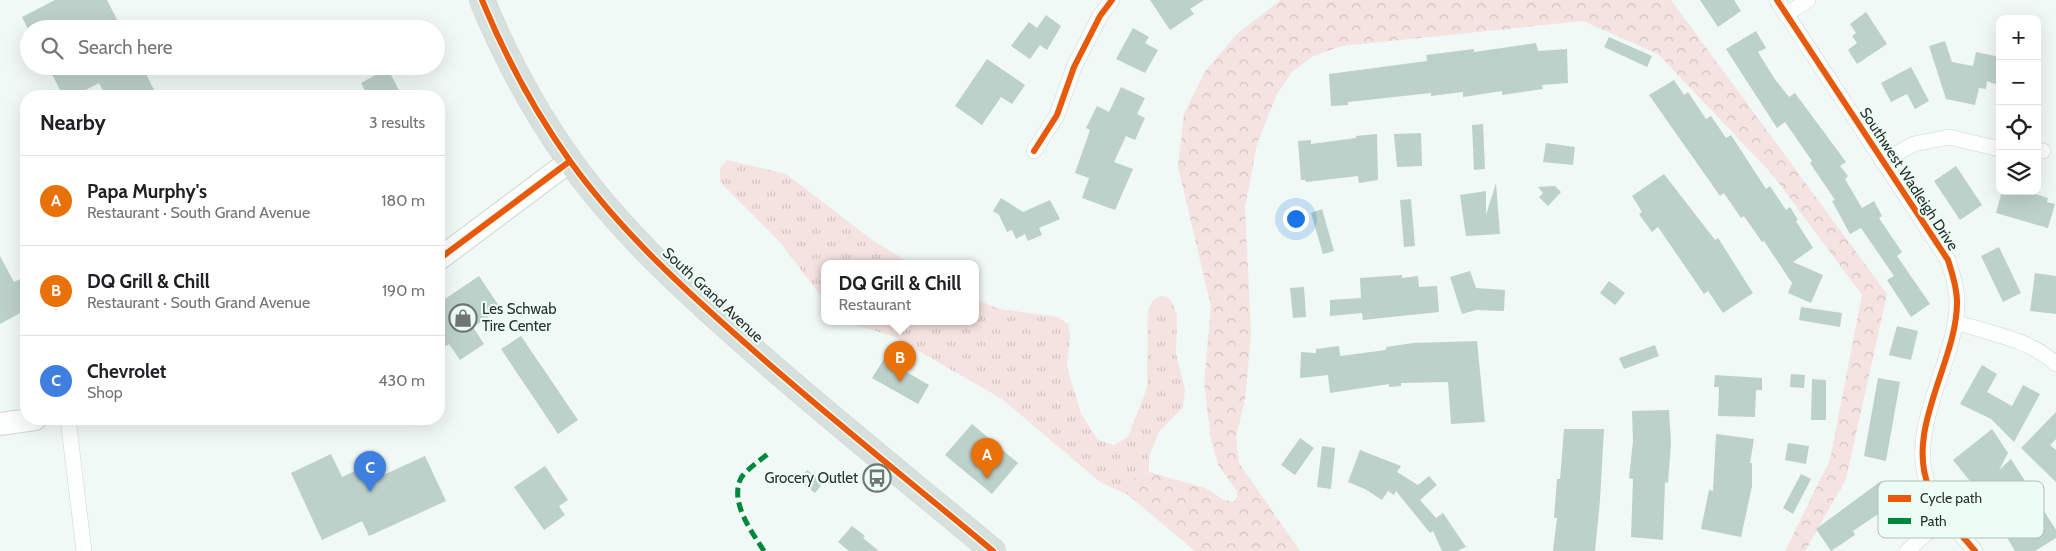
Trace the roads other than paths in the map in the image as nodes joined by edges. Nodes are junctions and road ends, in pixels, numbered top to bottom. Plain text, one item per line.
1 (482, 0) edge
2 (1112, 0) edge
3 (1777, 0) edge
4 (1808, 0) edge
5 (1786, 15) junction
6 (1996, 148) edge
7 (1034, 151) dead end
8 (570, 161) junction
9 (1882, 161) junction
10 (445, 255) edge
11 (1955, 322) junction
12 (2056, 364) edge
13 (20, 421) edge
14 (0, 424) edge
15 (69, 425) edge
16 (1928, 481) edge
17 (1921, 538) edge
18 (1965, 538) edge
19 (84, 551) edge
20 (993, 551) edge
21 (1907, 551) edge
22 (1976, 551) edge

1 - 8 main road, South Grand Avenue
2 - 7 street
3 - 5 street, Southwest Wadleigh Drive
4 - 5 street
5 - 9 street, Southwest Wadleigh Drive
6 - 9 street
8 - 10 street
8 - 20 main road, South Grand Avenue
9 - 11 street, Southwest Wadleigh Drive
11 - 12 street
11 - 16 street, Southwest Wadleigh Drive
13 - 14 street
15 - 19 street
17 - 21 street
18 - 22 street, Southwest Wadleigh Drive

